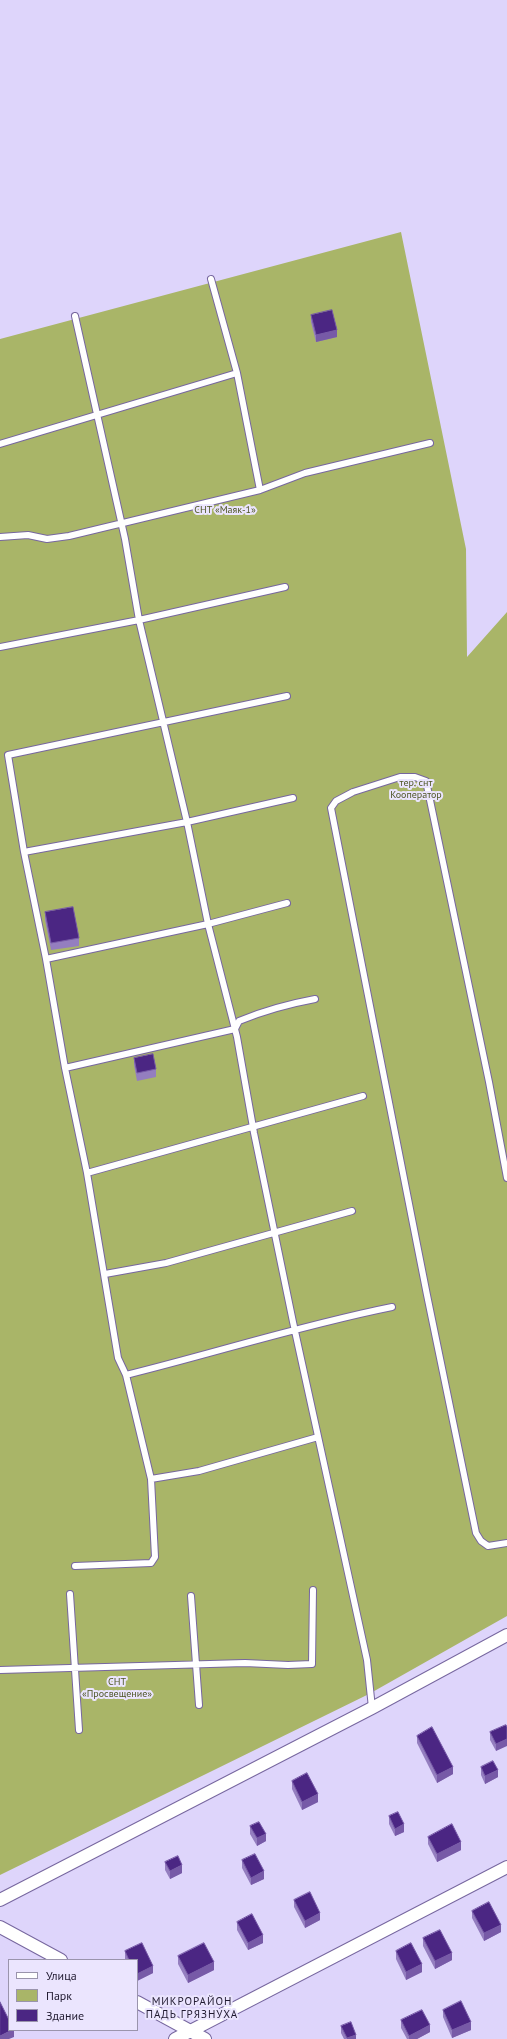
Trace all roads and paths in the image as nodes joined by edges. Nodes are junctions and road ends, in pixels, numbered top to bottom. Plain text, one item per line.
1 (212, 279) dead end
2 (75, 316) dead end
3 (237, 374) junction
4 (97, 414) junction
5 (430, 443) dead end
6 (0, 444) edge
7 (260, 490) junction
8 (122, 523) junction
9 (0, 537) edge
10 (285, 587) dead end
11 (139, 620) junction
12 (0, 647) edge
13 (287, 696) dead end
14 (162, 723) junction
15 (293, 798) dead end
16 (187, 822) junction
17 (24, 852) junction
18 (287, 903) dead end
19 (208, 924) junction
20 (46, 959) junction
21 (315, 1000) dead end
22 (235, 1029) junction
23 (66, 1068) junction
24 (363, 1096) dead end
25 (253, 1128) junction
26 (87, 1173) junction
27 (507, 1178) edge
28 (352, 1211) dead end
29 (275, 1232) junction
30 (105, 1274) junction
31 (392, 1307) dead end
32 (295, 1331) junction
33 (126, 1375) junction
34 (318, 1437) junction
35 (151, 1478) junction
36 (507, 1543) edge
37 (75, 1566) dead end
38 (313, 1590) dead end
39 (70, 1594) dead end
40 (191, 1596) dead end
41 (507, 1635) edge
42 (196, 1664) junction
43 (75, 1668) junction
44 (0, 1670) edge
45 (199, 1705) dead end
46 (372, 1708) junction
47 (79, 1730) dead end
48 (507, 1867) edge
49 (0, 1900) edge
50 (0, 1927) edge
51 (59, 1959) edge
52 (138, 2003) edge
53 (191, 2031) junction
54 (175, 2039) edge
55 (205, 2039) edge

1 - 3 lane
2 - 4 lane
3 - 4 lane
3 - 7 lane
4 - 6 lane
4 - 8 lane
5 - 7 lane
7 - 8 lane
8 - 9 lane
8 - 11 lane
10 - 11 lane
11 - 12 lane
11 - 14 lane
13 - 14 lane
14 - 16 lane
14 - 17 lane
15 - 16 lane
16 - 17 lane
16 - 19 lane
17 - 20 lane
18 - 19 lane
19 - 20 lane
19 - 22 lane
20 - 23 lane
21 - 22 lane
22 - 23 lane
22 - 25 lane
23 - 26 lane
24 - 25 lane
25 - 26 lane
25 - 29 lane
26 - 30 lane
27 - 36 lane
28 - 29 lane
29 - 30 lane
29 - 32 lane
30 - 33 lane
31 - 32 lane
32 - 33 lane
32 - 34 lane
33 - 35 lane
34 - 35 lane
34 - 46 lane
35 - 37 lane
38 - 42 lane
39 - 43 lane
40 - 42 lane
41 - 46 street
42 - 43 lane
42 - 45 lane
43 - 44 lane
43 - 47 lane
46 - 49 street
48 - 53 street
50 - 51 street
52 - 53 street
53 - 54 street
53 - 55 street

